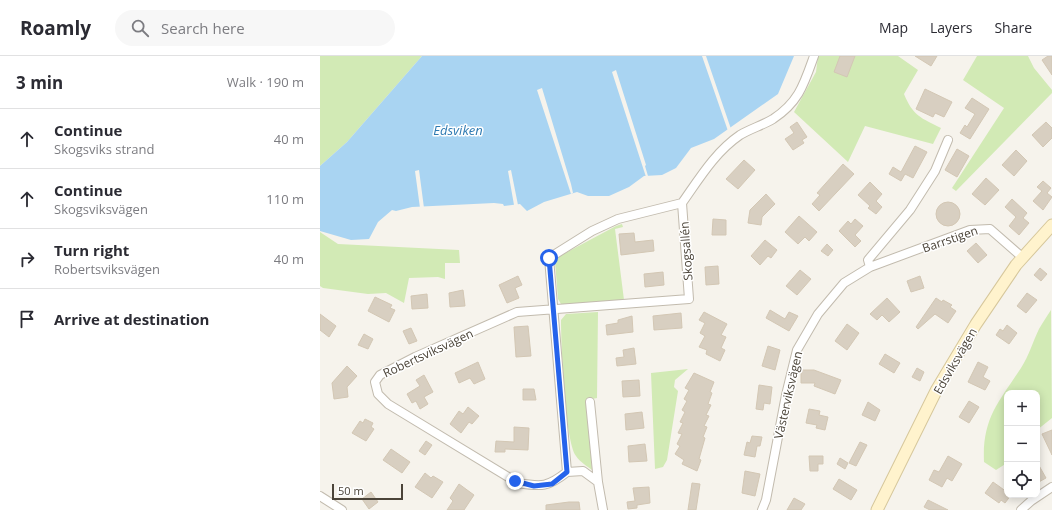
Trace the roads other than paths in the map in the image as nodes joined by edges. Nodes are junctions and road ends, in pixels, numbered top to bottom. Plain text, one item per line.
1 (814, 56) edge
2 (948, 140) dead end
3 (682, 203) junction
4 (1052, 225) edge
5 (1022, 257) junction
6 (870, 267) junction
7 (689, 299) joint
8 (553, 310) junction
9 (590, 402) dead end
10 (567, 472) junction
11 (598, 482) junction
12 (1052, 487) edge
13 (320, 496) edge
14 (342, 510) edge
15 (603, 510) edge
16 (762, 510) edge
17 (877, 510) edge
18 (1021, 510) edge

1 - 3 street
2 - 6 street
3 - 7 street, Skogsallén
3 - 8 street
4 - 5 street, Edsviksvägen
5 - 6 street, Barrstigen
5 - 17 street, Edsviksvägen
6 - 16 street, Västerviksvägen
7 - 8 street, Robertsviksvägen
8 - 10 street
8 - 10 street, Robertsviksvägen
9 - 11 street
10 - 11 street
11 - 15 street
12 - 18 street
13 - 14 street

